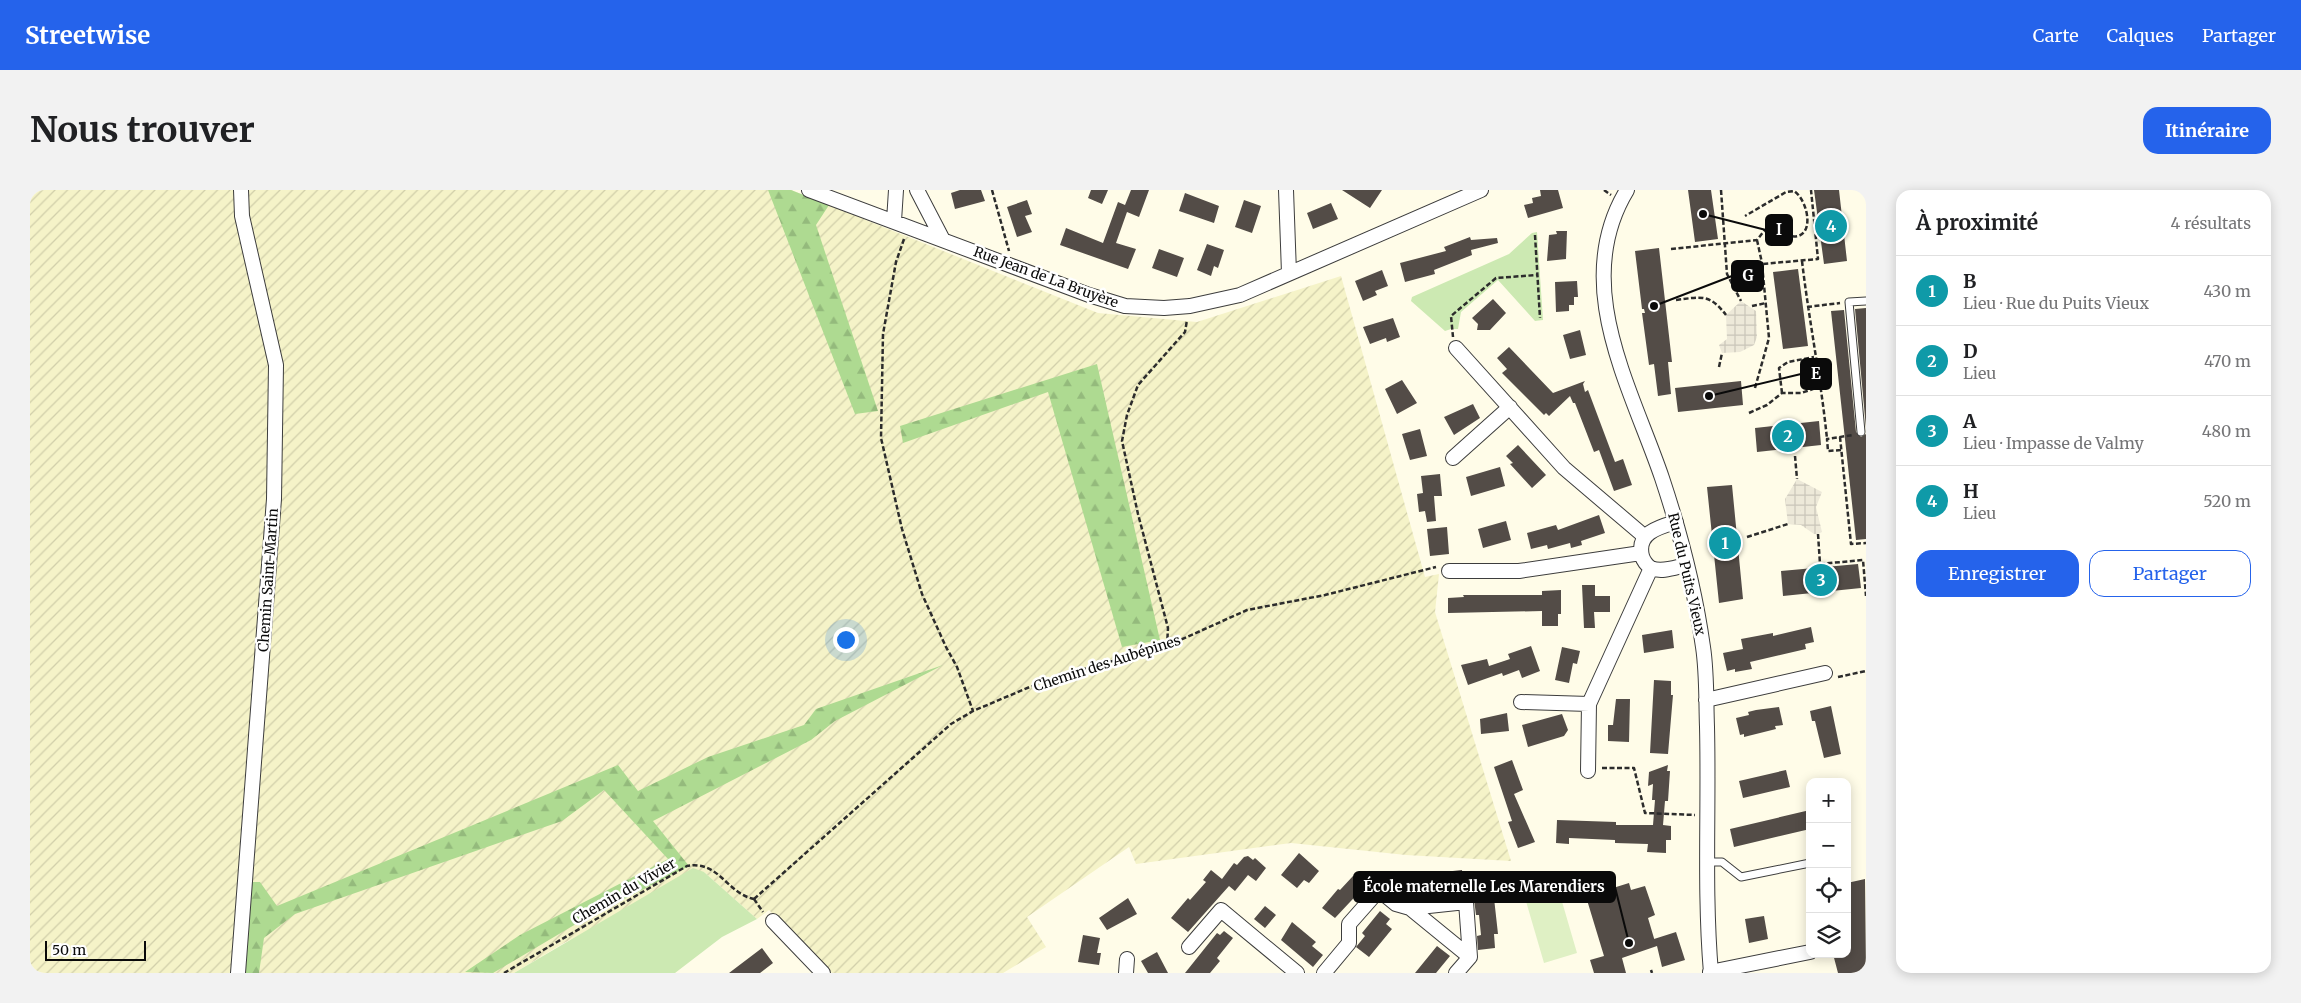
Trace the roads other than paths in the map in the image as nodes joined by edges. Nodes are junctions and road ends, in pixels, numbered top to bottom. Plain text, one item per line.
1 (241, 190) edge
2 (809, 190) edge
3 (896, 190) edge
4 (917, 190) edge
5 (1286, 190) edge
6 (1481, 190) edge
7 (1627, 190) edge
8 (894, 221) junction
9 (943, 240) junction
10 (1289, 273) junction
11 (1866, 301) edge
12 (1456, 348) road end
13 (1510, 407) junction
14 (1861, 432) dead end
15 (1453, 458) dead end
16 (1676, 522) junction
17 (1644, 536) junction
18 (1641, 553) junction
19 (1686, 565) junction
20 (1650, 568) junction
21 (1450, 571) road end
22 (1825, 673) road end
23 (1706, 700) junction
24 (1521, 702) dead end
25 (1589, 704) junction
26 (1588, 771) road end
27 (1706, 862) junction
28 (1806, 864) edge
29 (1410, 908) junction
30 (773, 921) dead end
31 (1189, 947) dead end
32 (1806, 953) edge
33 (1470, 956) junction
34 (1127, 959) dead end
35 (1710, 972) edge
36 (238, 973) edge
37 (824, 973) edge
38 (1126, 973) edge
39 (1297, 973) edge
40 (1324, 973) edge
41 (1456, 973) edge

1 - 36 street, Chemin Saint-Martin
2 - 8 street, Rue Jean de La Bruyère
3 - 8 street
4 - 9 street
5 - 10 street
6 - 10 street, Rue Jean de La Bruyère
7 - 16 street, Rue du Puits Vieux
8 - 9 street, Rue Jean de La Bruyère
9 - 10 street, Rue Jean de La Bruyère
11 - 14 lane
12 - 13 street
13 - 15 street
13 - 17 street
16 - 17 street
16 - 19 street, Rue du Puits Vieux
17 - 18 street
18 - 20 street
18 - 21 street
19 - 20 street
19 - 23 street, Rue du Puits Vieux
20 - 25 street
22 - 23 street
23 - 27 street, Rue du Puits Vieux
24 - 25 street
25 - 26 street
27 - 28 lane
27 - 35 street, Rue du Puits Vieux
29 - 33 street
29 - 33 street
29 - 40 street
30 - 37 street
31 - 39 street
32 - 35 street
33 - 41 street
34 - 38 street

